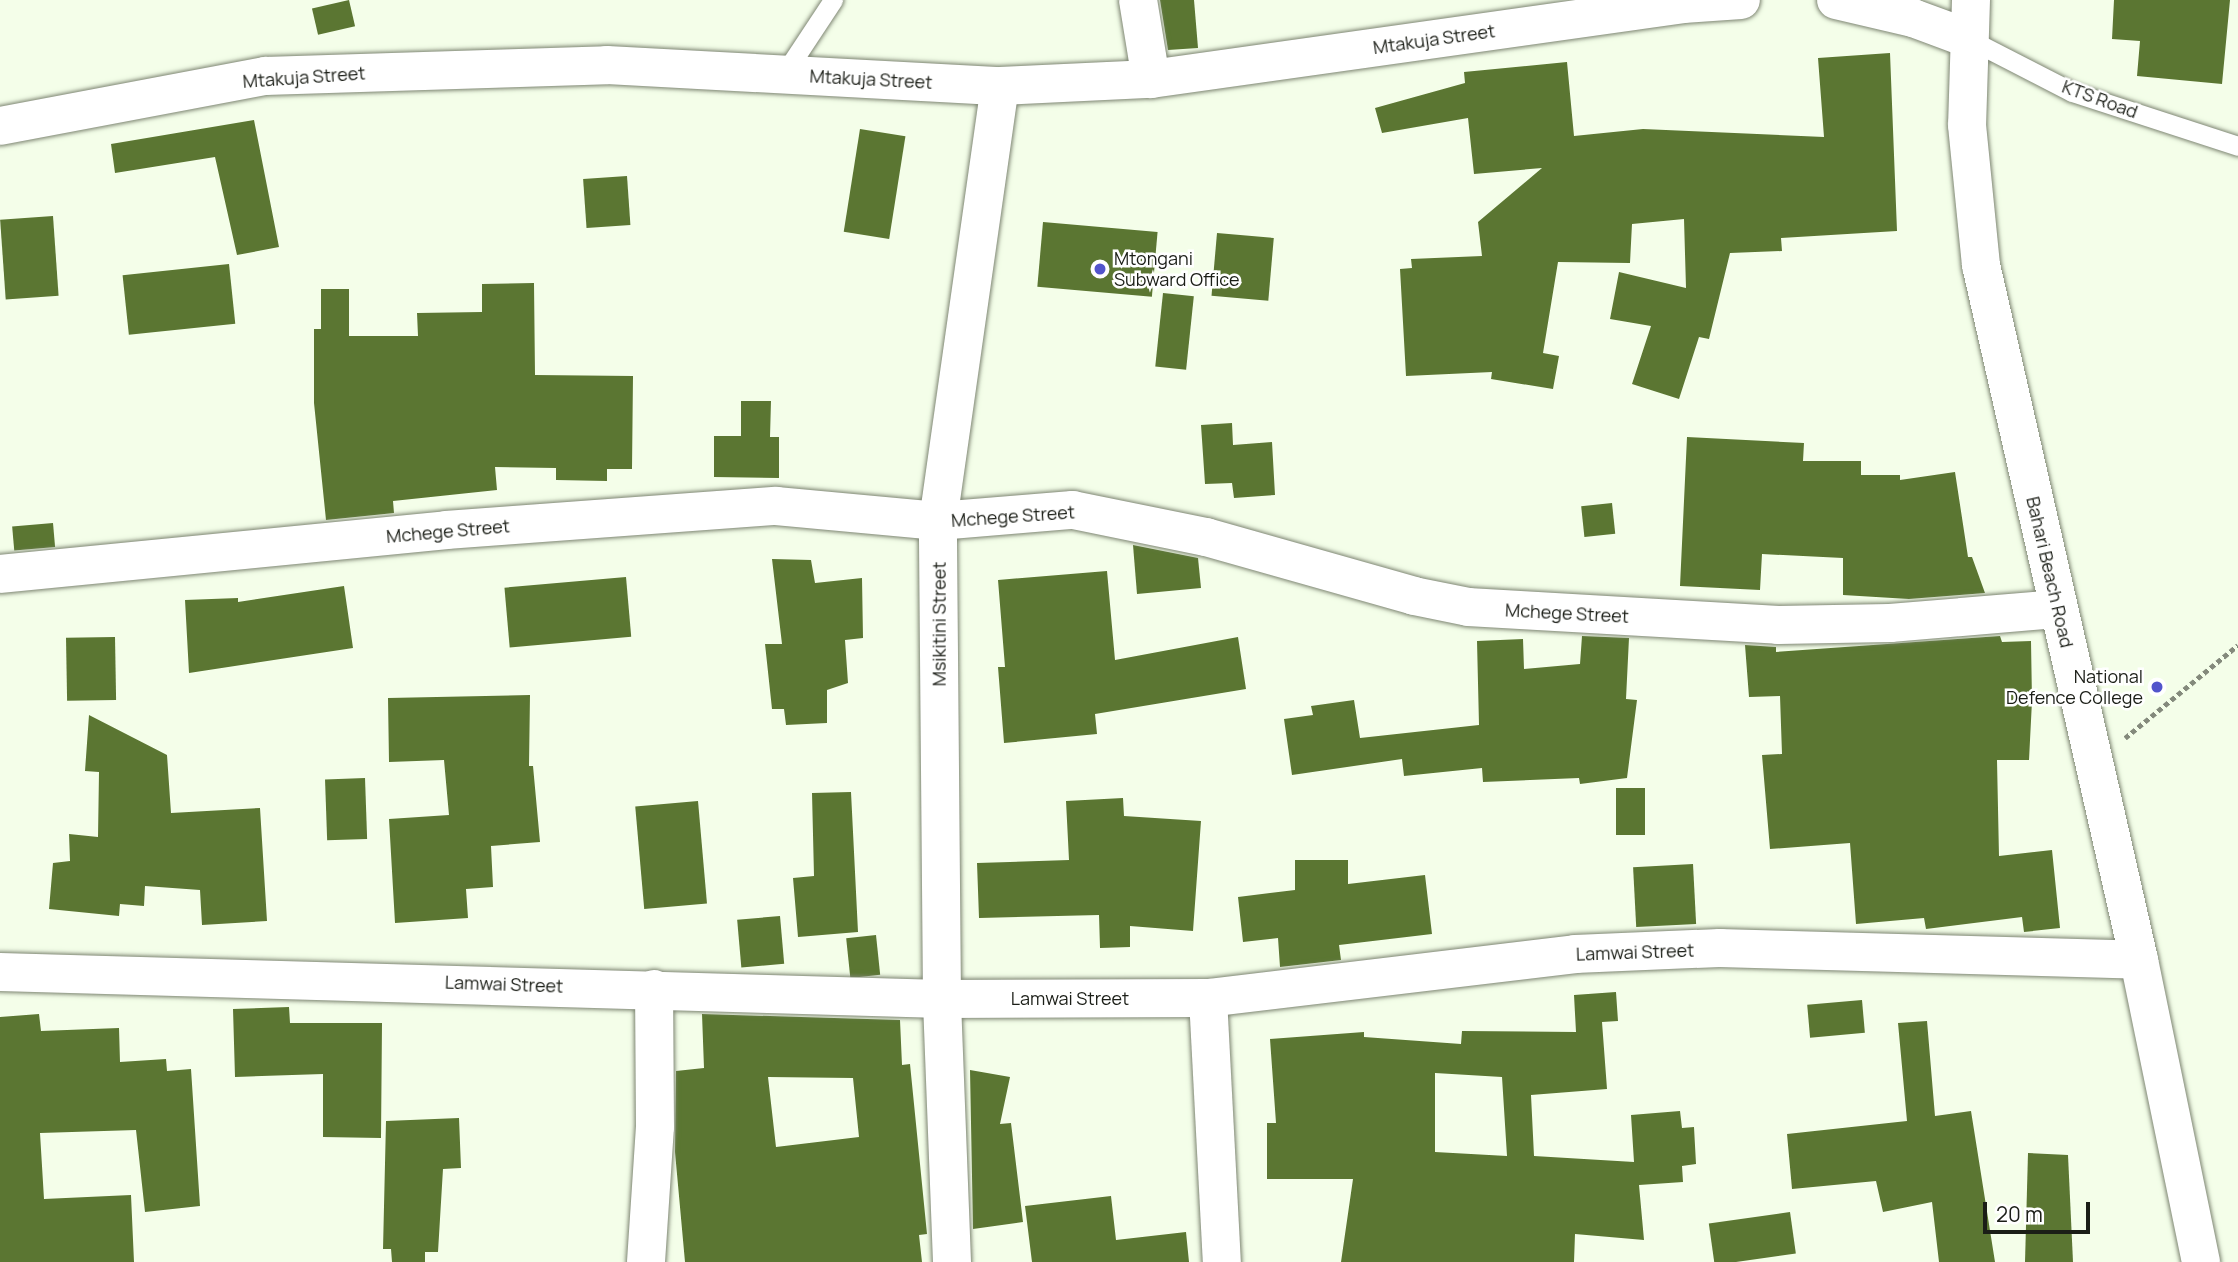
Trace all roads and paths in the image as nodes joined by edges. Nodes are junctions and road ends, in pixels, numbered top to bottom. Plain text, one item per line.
1 (833, 0) edge
2 (1138, 0) edge
3 (1741, 0) edge
4 (1836, 0) edge
5 (1971, 0) edge
6 (1967, 38) junction
7 (784, 74) junction
8 (1151, 79) junction
9 (1000, 86) junction
10 (0, 126) edge
11 (2238, 146) edge
12 (938, 521) junction
13 (0, 574) edge
14 (2058, 609) junction
15 (2238, 645) edge
16 (2094, 765) junction
17 (2139, 960) junction
18 (0, 972) edge
19 (654, 989) junction
20 (1208, 998) junction
21 (942, 999) junction
22 (646, 1262) edge
23 (952, 1262) edge
24 (1222, 1262) edge
25 (2201, 1262) edge

1 - 7 lane
2 - 8 street
3 - 8 street, Mtakuja Street
4 - 6 street
5 - 6 street, Bahari Beach Road
6 - 11 lane, KTS Road
6 - 14 street, Bahari Beach Road
7 - 9 street, Mtakuja Street
7 - 10 street, Mtakuja Street
8 - 9 street, Mtakuja Street
9 - 12 street, Msikitini Street
12 - 13 street, Mchege Street
12 - 14 street, Mchege Street
12 - 21 street, Msikitini Street
14 - 16 street, Bahari Beach Road
15 - 16 path
16 - 17 street, Bahari Beach Road
17 - 20 street, Lamwai Street
17 - 25 street, Bahari Beach Road
18 - 19 street, Lamwai Street
19 - 21 street, Lamwai Street
19 - 22 street
20 - 21 street, Lamwai Street
20 - 24 street
21 - 23 street, Msikitini Street

